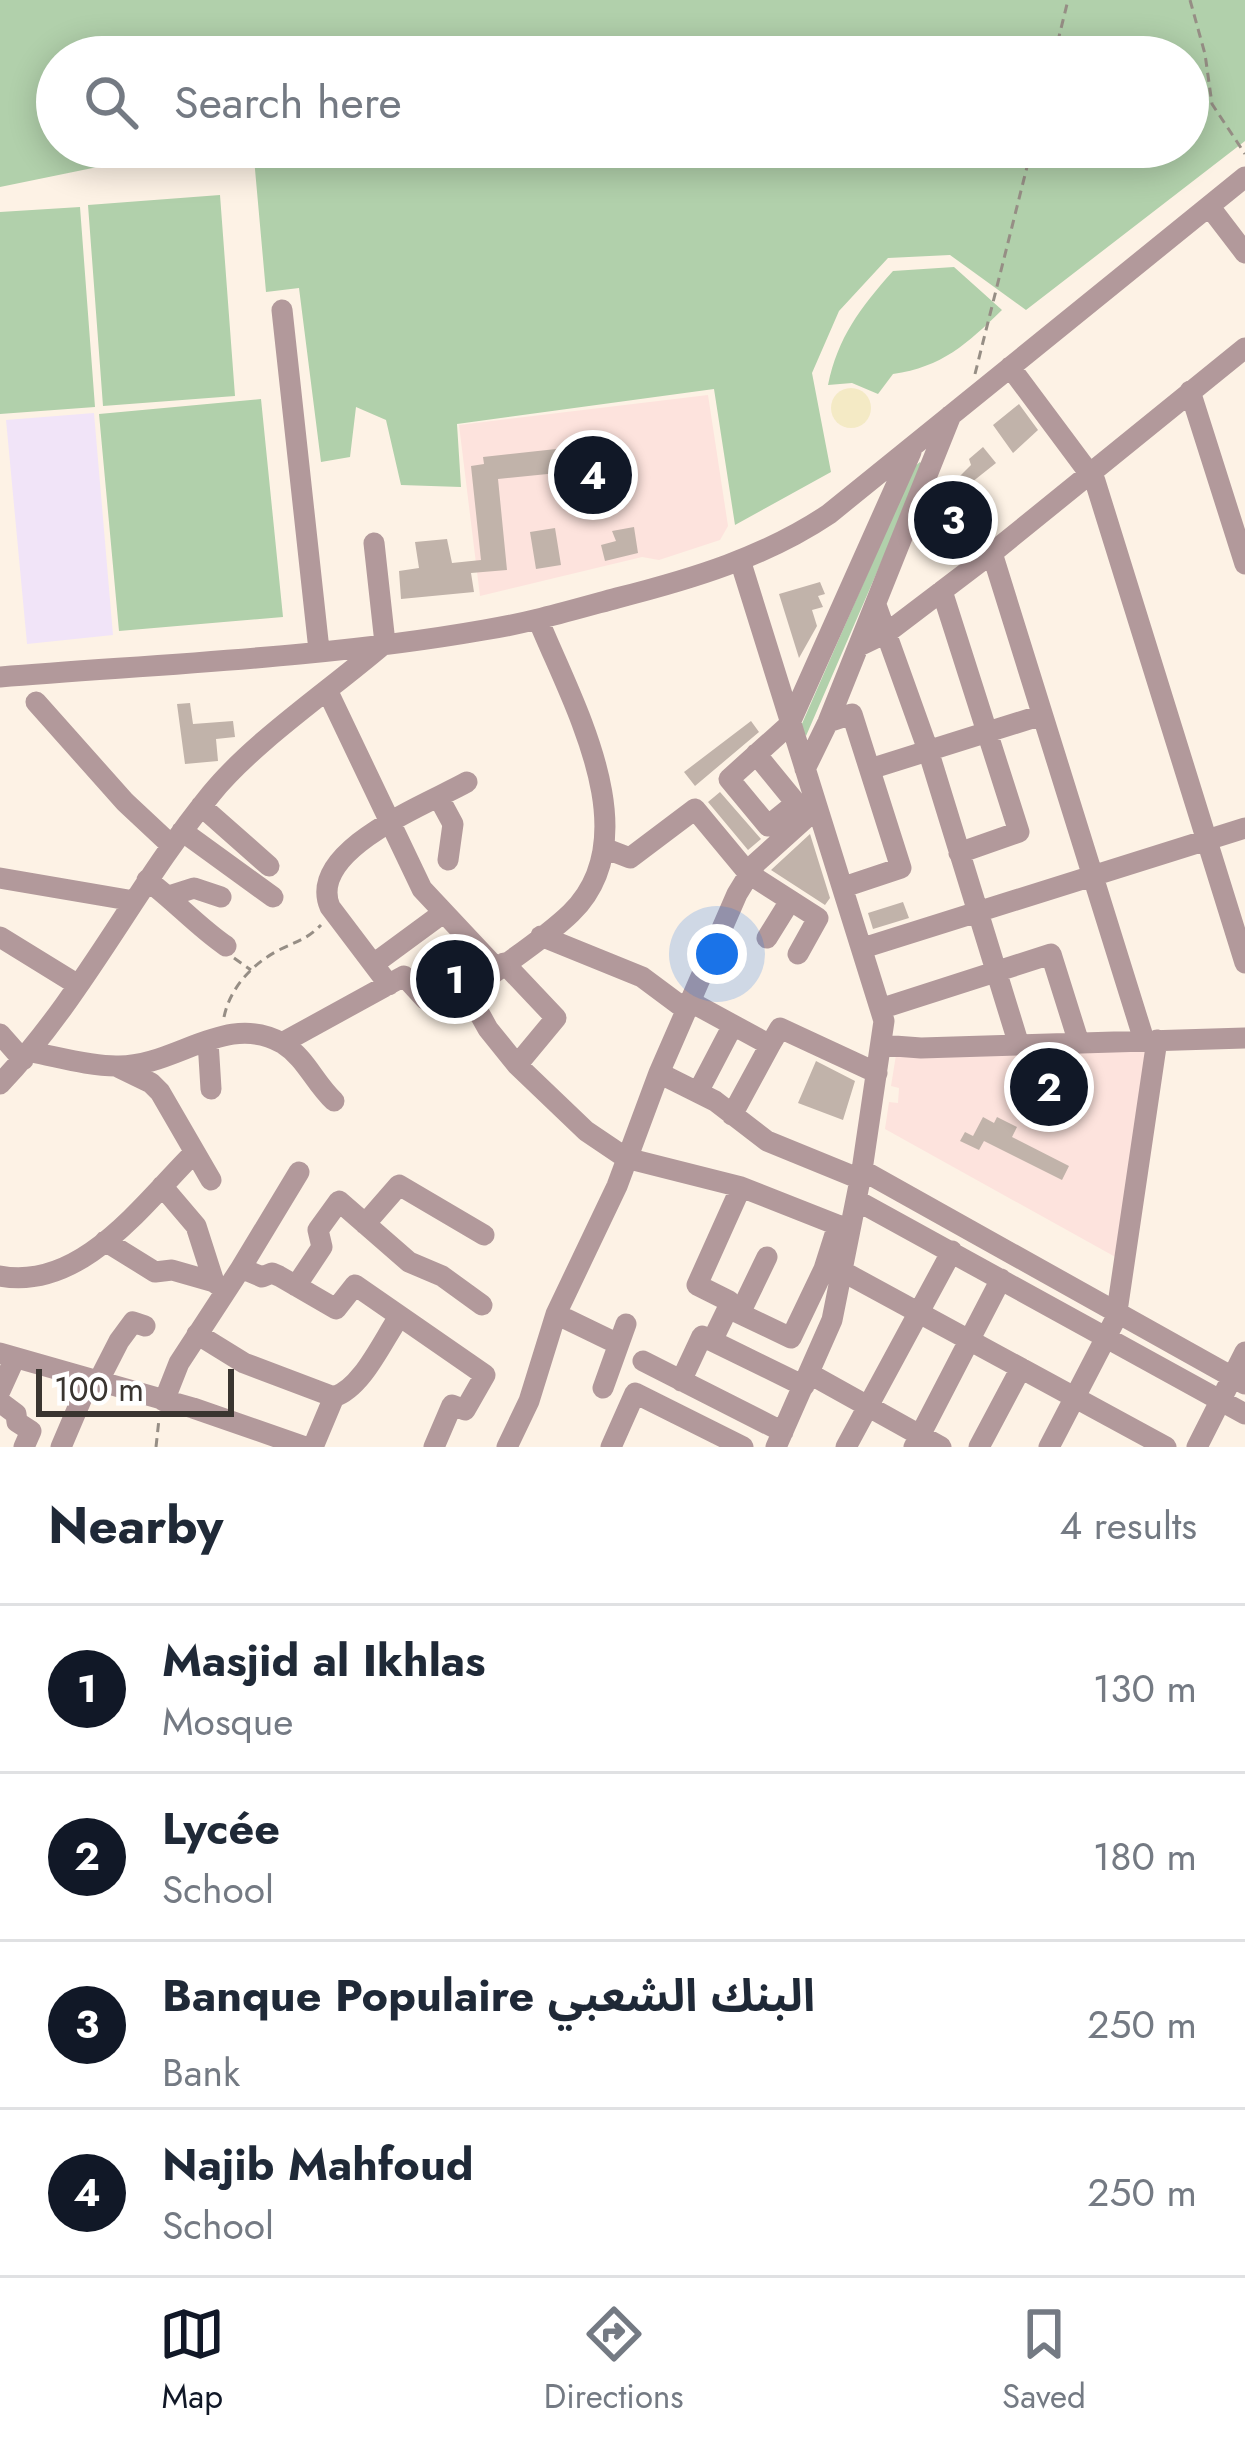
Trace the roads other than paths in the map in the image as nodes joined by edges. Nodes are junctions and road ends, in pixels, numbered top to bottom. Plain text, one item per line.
1 (1245, 177) edge
2 (1209, 206) junction
3 (1245, 253) edge
4 (282, 310) dead end
5 (1245, 348) edge
6 (1010, 367) junction
7 (1190, 391) junction
8 (961, 406) junction
9 (914, 446) junction
10 (1091, 472) junction
11 (374, 543) dead end
12 (992, 553) junction
13 (740, 560) junction
14 (1245, 564) edge
15 (942, 591) junction
16 (876, 605) junction
17 (538, 619) junction
18 (888, 632) junction
19 (385, 643) junction
20 (859, 646) junction
21 (319, 650) junction
22 (0, 677) edge
23 (328, 692) junction
24 (36, 701) dead end
25 (1042, 715) junction
26 (828, 722) junction
27 (789, 724) junction
28 (986, 733) junction
29 (928, 750) junction
30 (756, 754) junction
31 (805, 769) junction
32 (870, 769) junction
33 (467, 782) dead end
34 (439, 798) junction
35 (809, 803) junction
36 (201, 806) junction
37 (389, 826) junction
38 (1245, 828) edge
39 (177, 838) junction
40 (1206, 840) junction
41 (604, 848) junction
42 (959, 853) junction
43 (448, 860) dead end
44 (269, 866) dead end
45 (748, 874) junction
46 (1092, 876) junction
47 (0, 878) edge
48 (147, 880) junction
49 (844, 887) junction
50 (169, 896) junction
51 (221, 897) dead end
52 (273, 897) dead end
53 (790, 901) junction
54 (134, 902) junction
55 (978, 912) junction
56 (443, 914) junction
57 (541, 936) junction
58 (0, 937) edge
59 (767, 938) dead end
60 (226, 946) road end
61 (863, 948) junction
62 (797, 955) dead end
63 (375, 963) junction
64 (1245, 963) edge
65 (500, 966) junction
66 (997, 972) junction
67 (78, 985) junction
68 (389, 985) junction
69 (468, 993) junction
70 (687, 1005) junction
71 (883, 1008) junction
72 (733, 1025) junction
73 (0, 1034) edge
74 (214, 1038) junction
75 (1245, 1038) edge
76 (1150, 1040) junction
77 (1079, 1042) junction
78 (282, 1043) junction
79 (881, 1045) junction
80 (1019, 1045) junction
81 (770, 1046) junction
82 (27, 1056) junction
83 (518, 1065) junction
84 (117, 1066) junction
85 (658, 1073) junction
86 (877, 1073) junction
87 (0, 1084) edge
88 (211, 1089) dead end
89 (698, 1092) junction
90 (334, 1101) dead end
91 (732, 1115) junction
92 (193, 1154) junction
93 (626, 1158) junction
94 (298, 1172) dead end
95 (211, 1180) dead end
96 (859, 1183) junction
97 (162, 1186) junction
98 (741, 1187) junction
99 (365, 1224) junction
100 (844, 1228) junction
101 (484, 1235) dead end
102 (105, 1240) junction
103 (952, 1251) junction
104 (767, 1256) dead end
105 (241, 1268) junction
106 (842, 1271) junction
107 (0, 1276) edge
108 (1001, 1279) junction
109 (219, 1286) junction
110 (296, 1286) junction
111 (482, 1305) dead end
112 (734, 1311) junction
113 (1117, 1311) junction
114 (918, 1312) junction
115 (556, 1314) junction
116 (399, 1318) junction
117 (145, 1326) dead end
118 (197, 1334) junction
119 (1107, 1337) junction
120 (969, 1340) junction
121 (712, 1341) junction
122 (1245, 1352) edge
123 (8, 1356) edge
124 (643, 1361) dead end
125 (1021, 1368) junction
126 (807, 1380) junction
127 (1239, 1380) edge
128 (94, 1381) junction
129 (681, 1381) junction
130 (603, 1388) dead end
131 (0, 1391) edge
132 (334, 1397) junction
133 (1075, 1397) junction
134 (1220, 1400) junction
135 (164, 1401) junction
136 (0, 1402) edge
137 (868, 1406) junction
138 (1245, 1414) edge
139 (1128, 1426) junction
140 (779, 1439) edge
141 (917, 1441) edge
142 (24, 1447) edge
143 (61, 1447) edge
144 (309, 1447) edge
145 (434, 1447) edge
146 (507, 1447) edge
147 (610, 1447) edge
148 (743, 1447) edge
149 (846, 1447) edge
150 (941, 1447) edge
151 (979, 1447) edge
152 (1049, 1447) edge
153 (1116, 1447) edge
154 (1166, 1447) edge
155 (1197, 1447) edge

1 - 2 street
2 - 3 street
2 - 6 street
4 - 21 street
5 - 7 street
6 - 8 street
6 - 10 street
7 - 10 street
7 - 14 street
8 - 9 street
8 - 16 street
9 - 13 street
9 - 27 street
10 - 12 street
10 - 40 street
11 - 19 street
12 - 15 street
12 - 25 street
13 - 17 street
13 - 27 street
15 - 18 street
15 - 28 street
16 - 18 street
16 - 20 street
17 - 19 street
17 - 41 street
18 - 20 street
18 - 29 street
19 - 21 street
19 - 23 street
20 - 26 street
21 - 22 street
23 - 36 street
23 - 37 street
24 - 39 street
25 - 28 street
25 - 46 street
26 - 31 street
26 - 32 street
27 - 30 street
27 - 31 street
28 - 29 street
28 - 42 street
29 - 32 street
29 - 42 street
30 - 35 street
30 - 35 street
31 - 35 street
32 - 49 street
33 - 34 street
34 - 37 street
34 - 43 street
35 - 45 street
35 - 49 street
36 - 39 street
36 - 44 street
37 - 56 street
37 - 63 street
38 - 40 street
39 - 48 street
39 - 52 street
40 - 46 street
40 - 64 street
41 - 45 street
41 - 57 street
42 - 55 street
45 - 53 street
45 - 70 street
46 - 55 street
46 - 76 street
47 - 54 street
48 - 50 street
48 - 54 street
49 - 61 street
50 - 51 street
50 - 60 street
53 - 59 street
53 - 62 street
54 - 67 street
55 - 61 street
55 - 66 street
56 - 63 street
56 - 65 street
57 - 65 street
57 - 70 street
58 - 67 street
61 - 71 street
63 - 68 street
65 - 69 street
65 - 83 street
66 - 71 street
66 - 77 street
66 - 80 street
67 - 82 street
68 - 69 street
68 - 78 street
69 - 83 street
70 - 72 street
70 - 85 street
71 - 79 street
72 - 81 street
72 - 89 street
73 - 82 street
74 - 78 street
74 - 84 street
74 - 88 street
75 - 76 street
76 - 77 street
76 - 113 street
77 - 80 street
78 - 90 street
79 - 80 street
79 - 86 street
81 - 86 street
81 - 91 street
82 - 84 street
82 - 87 street
83 - 93 street
84 - 92 street
85 - 89 street
85 - 93 street
86 - 96 street
89 - 91 street
91 - 96 street
92 - 95 street
92 - 97 street
93 - 98 street
93 - 115 street
94 - 105 street
96 - 100 street
96 - 103 street
96 - 113 street
97 - 102 street
97 - 109 street
98 - 100 street
98 - 112 street
99 - 101 street
99 - 110 street
99 - 111 street
100 - 106 street
100 - 112 street
102 - 107 street
102 - 109 street
103 - 108 street
103 - 114 street
104 - 112 street
105 - 109 street
105 - 110 street
106 - 114 street
106 - 126 street
108 - 119 street
108 - 120 street
109 - 118 street
110 - 116 street
112 - 121 street
113 - 119 street
113 - 127 street
114 - 120 street
114 - 137 street
115 - 130 street
115 - 146 street
116 - 132 street
116 - 145 street
117 - 128 street
118 - 132 street
118 - 135 street
119 - 133 street
119 - 134 street
120 - 125 street
120 - 141 street
121 - 126 street
121 - 129 street
122 - 127 street
123 - 128 street
123 - 131 street
124 - 129 street
125 - 133 street
125 - 151 street
126 - 137 street
126 - 140 street
127 - 134 street
128 - 135 street
128 - 143 street
129 - 140 street
132 - 144 street
133 - 139 street
133 - 152 street
134 - 138 street
134 - 155 street
135 - 144 street
136 - 142 street
137 - 141 street
137 - 149 street
139 - 153 street
139 - 154 street
141 - 150 street
147 - 148 street

